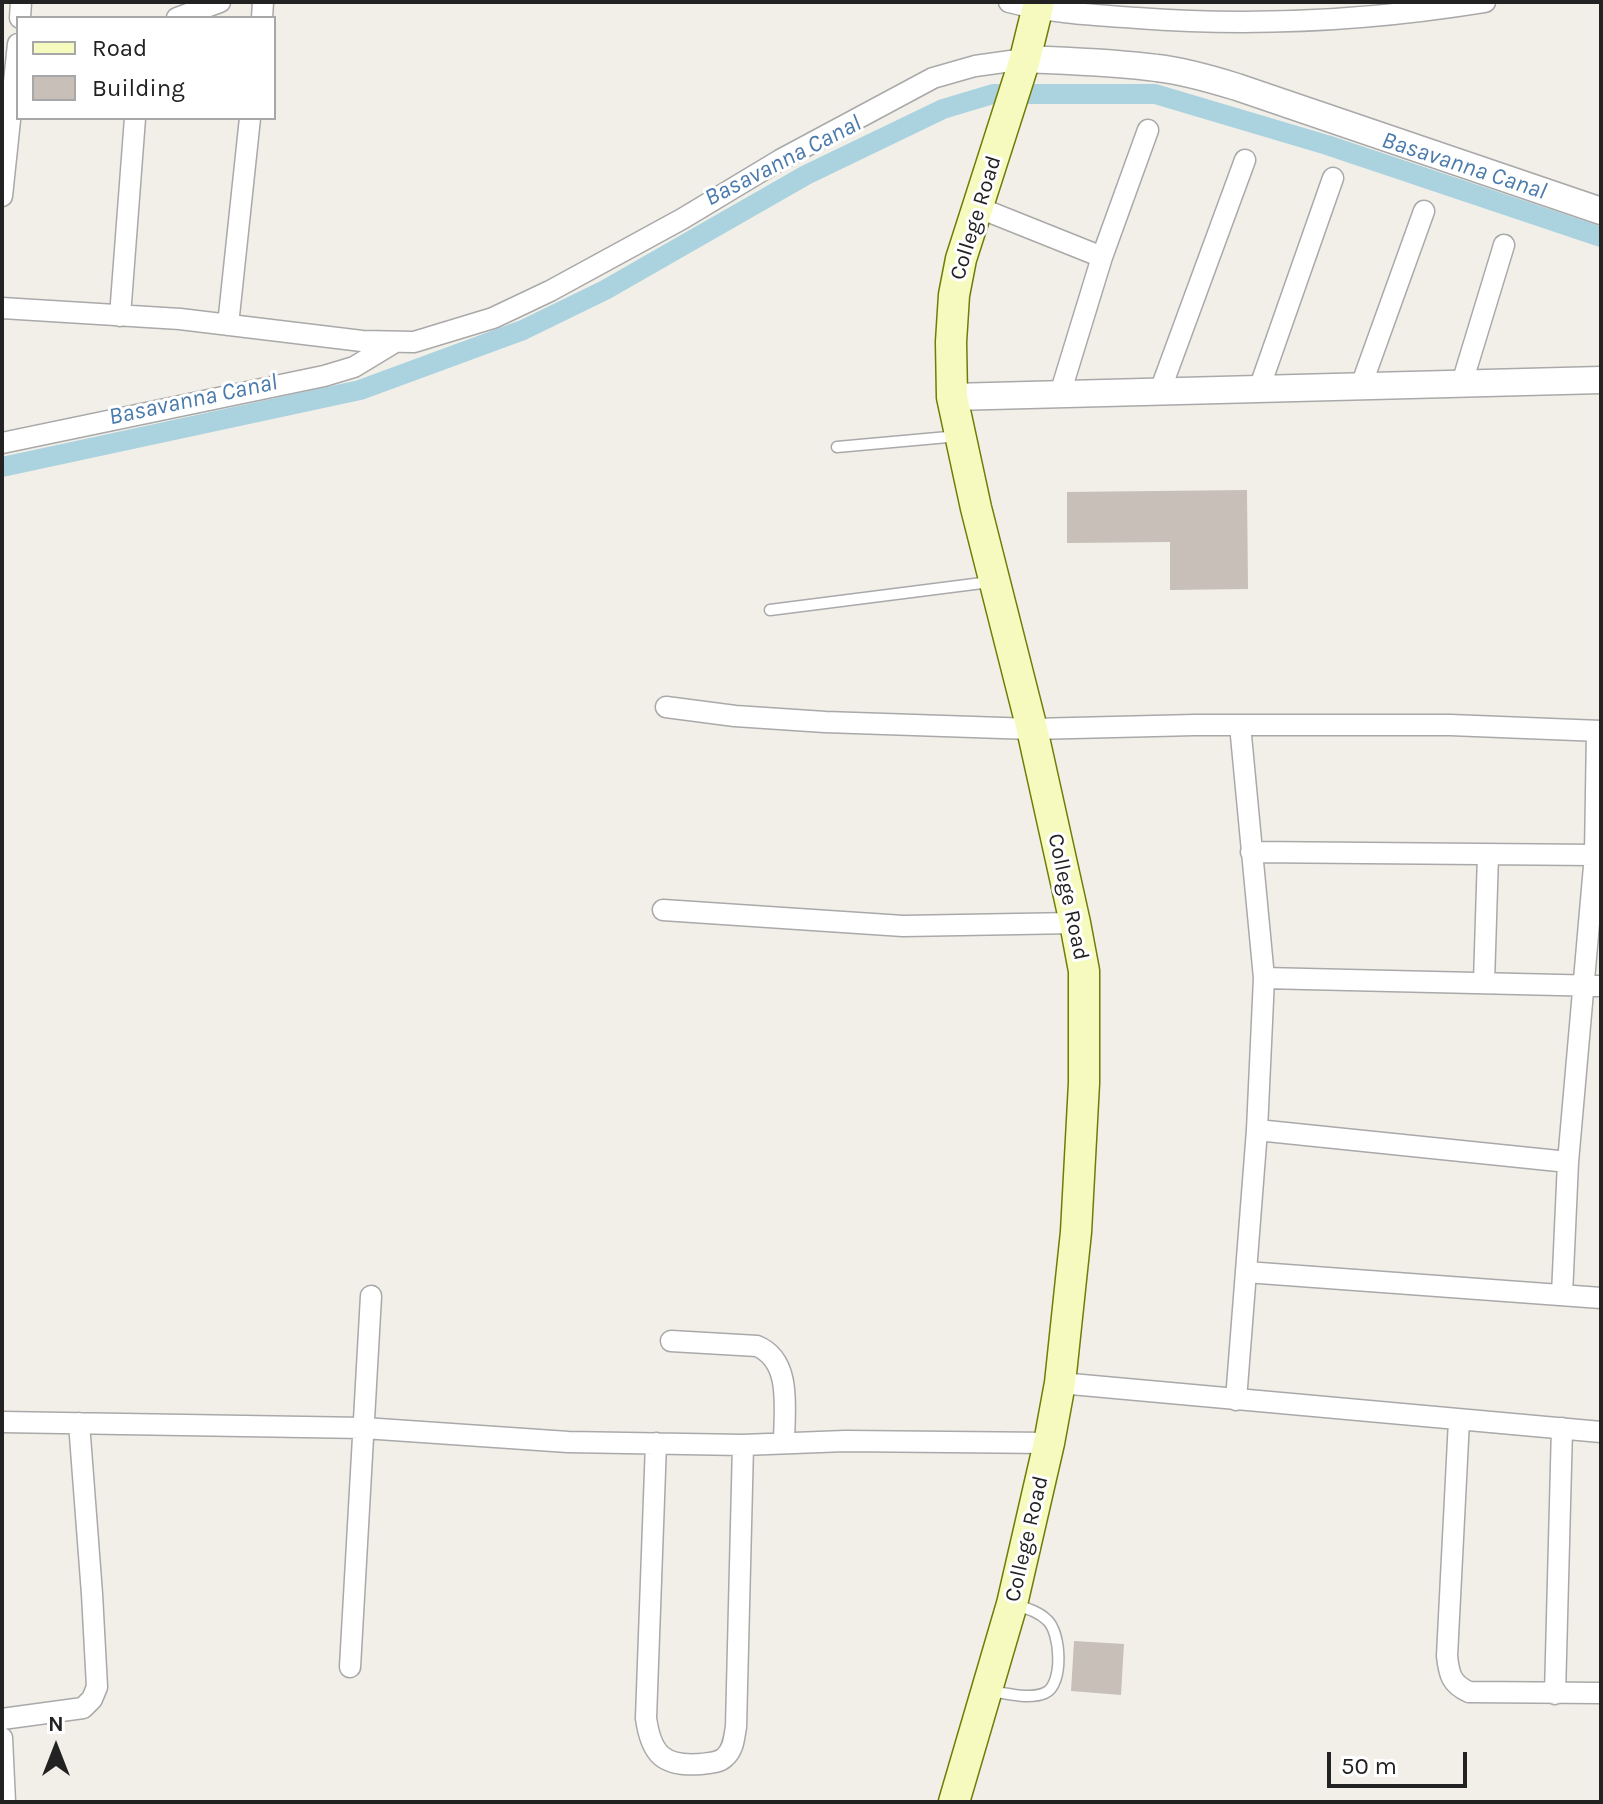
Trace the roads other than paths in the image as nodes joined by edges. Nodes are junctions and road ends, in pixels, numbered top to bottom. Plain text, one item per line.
1 (220, 2) edge
2 (1485, 2) edge
3 (1028, 4) edge
4 (1356, 11) edge
5 (182, 16) edge
6 (16, 52) edge
7 (1021, 70) junction
8 (8, 86) edge
9 (135, 120) edge
10 (250, 120) edge
11 (1148, 130) dead end
12 (1245, 160) dead end
13 (1333, 178) dead end
14 (2, 196) edge
15 (977, 207) junction
16 (1424, 211) dead end
17 (1601, 211) edge
18 (1504, 245) dead end
19 (1102, 257) junction
20 (2, 308) edge
21 (120, 316) junction
22 (228, 325) junction
23 (392, 344) junction
24 (1601, 380) edge
25 (1462, 383) junction
26 (1361, 386) junction
27 (1259, 389) junction
28 (1160, 391) junction
29 (1060, 394) junction
30 (952, 397) junction
31 (960, 436) junction
32 (2, 443) edge
33 (837, 447) dead end
34 (994, 582) junction
35 (770, 610) dead end
36 (666, 707) dead end
37 (1240, 725) junction
38 (1032, 729) junction
39 (1599, 731) edge
40 (1251, 852) junction
41 (1488, 855) junction
42 (1595, 855) junction
43 (663, 910) dead end
44 (1075, 923) junction
45 (1264, 978) junction
46 (1484, 982) junction
47 (1593, 986) edge
48 (1257, 1130) junction
49 (1568, 1162) junction
50 (1246, 1272) junction
51 (1562, 1295) junction
52 (371, 1296) dead end
53 (1601, 1298) edge
54 (671, 1341) dead end
55 (1060, 1383) junction
56 (1236, 1400) junction
57 (1459, 1420) junction
58 (2, 1422) edge
59 (79, 1423) junction
60 (364, 1428) junction
61 (1562, 1428) junction
62 (1601, 1432) edge
63 (656, 1443) junction
64 (784, 1443) junction
65 (1049, 1443) junction
66 (743, 1445) junction
67 (1012, 1604) junction
68 (350, 1667) dead end
69 (988, 1691) junction
70 (1601, 1693) edge
71 (1555, 1694) junction
72 (2, 1719) edge
73 (2, 1738) edge
74 (5, 1802) edge
75 (954, 1802) edge

1 - 5 street
2 - 4 street
3 - 4 street
3 - 7 main road, College Road
6 - 8 street
7 - 15 main road, College Road
7 - 17 street
7 - 23 street
8 - 14 street
9 - 21 street
10 - 22 street
11 - 19 street
12 - 28 street
13 - 27 street
15 - 19 street
15 - 30 main road, College Road
16 - 26 street
18 - 25 street
19 - 29 street
20 - 21 street
21 - 22 street
22 - 23 street
23 - 32 street
24 - 25 street
25 - 26 street
26 - 27 street
27 - 28 street
28 - 29 street
29 - 30 street
30 - 31 main road, College Road
31 - 33 lane
31 - 34 main road, College Road
34 - 35 lane
34 - 38 main road, College Road
36 - 38 street
37 - 38 street
37 - 39 street
37 - 40 street
38 - 44 main road, College Road
39 - 42 street
40 - 41 street
40 - 45 street
41 - 42 street
41 - 46 street
42 - 47 street
43 - 44 street
44 - 55 main road, College Road
45 - 46 street
45 - 48 street
46 - 47 street
47 - 49 street
48 - 49 street
48 - 50 street
49 - 51 street
50 - 51 street
50 - 56 street
51 - 53 street
52 - 60 street
54 - 64 street
55 - 56 street
55 - 65 main road, College Road
56 - 57 street
57 - 61 street
57 - 71 street
58 - 59 street
59 - 60 street
59 - 72 street
60 - 63 street
60 - 68 street
61 - 62 street
61 - 71 street
63 - 66 street
63 - 66 street
64 - 65 street
64 - 66 street
65 - 67 main road, College Road
67 - 69 main road, College Road
67 - 69 lane
69 - 75 main road, College Road
70 - 71 street
73 - 74 street

